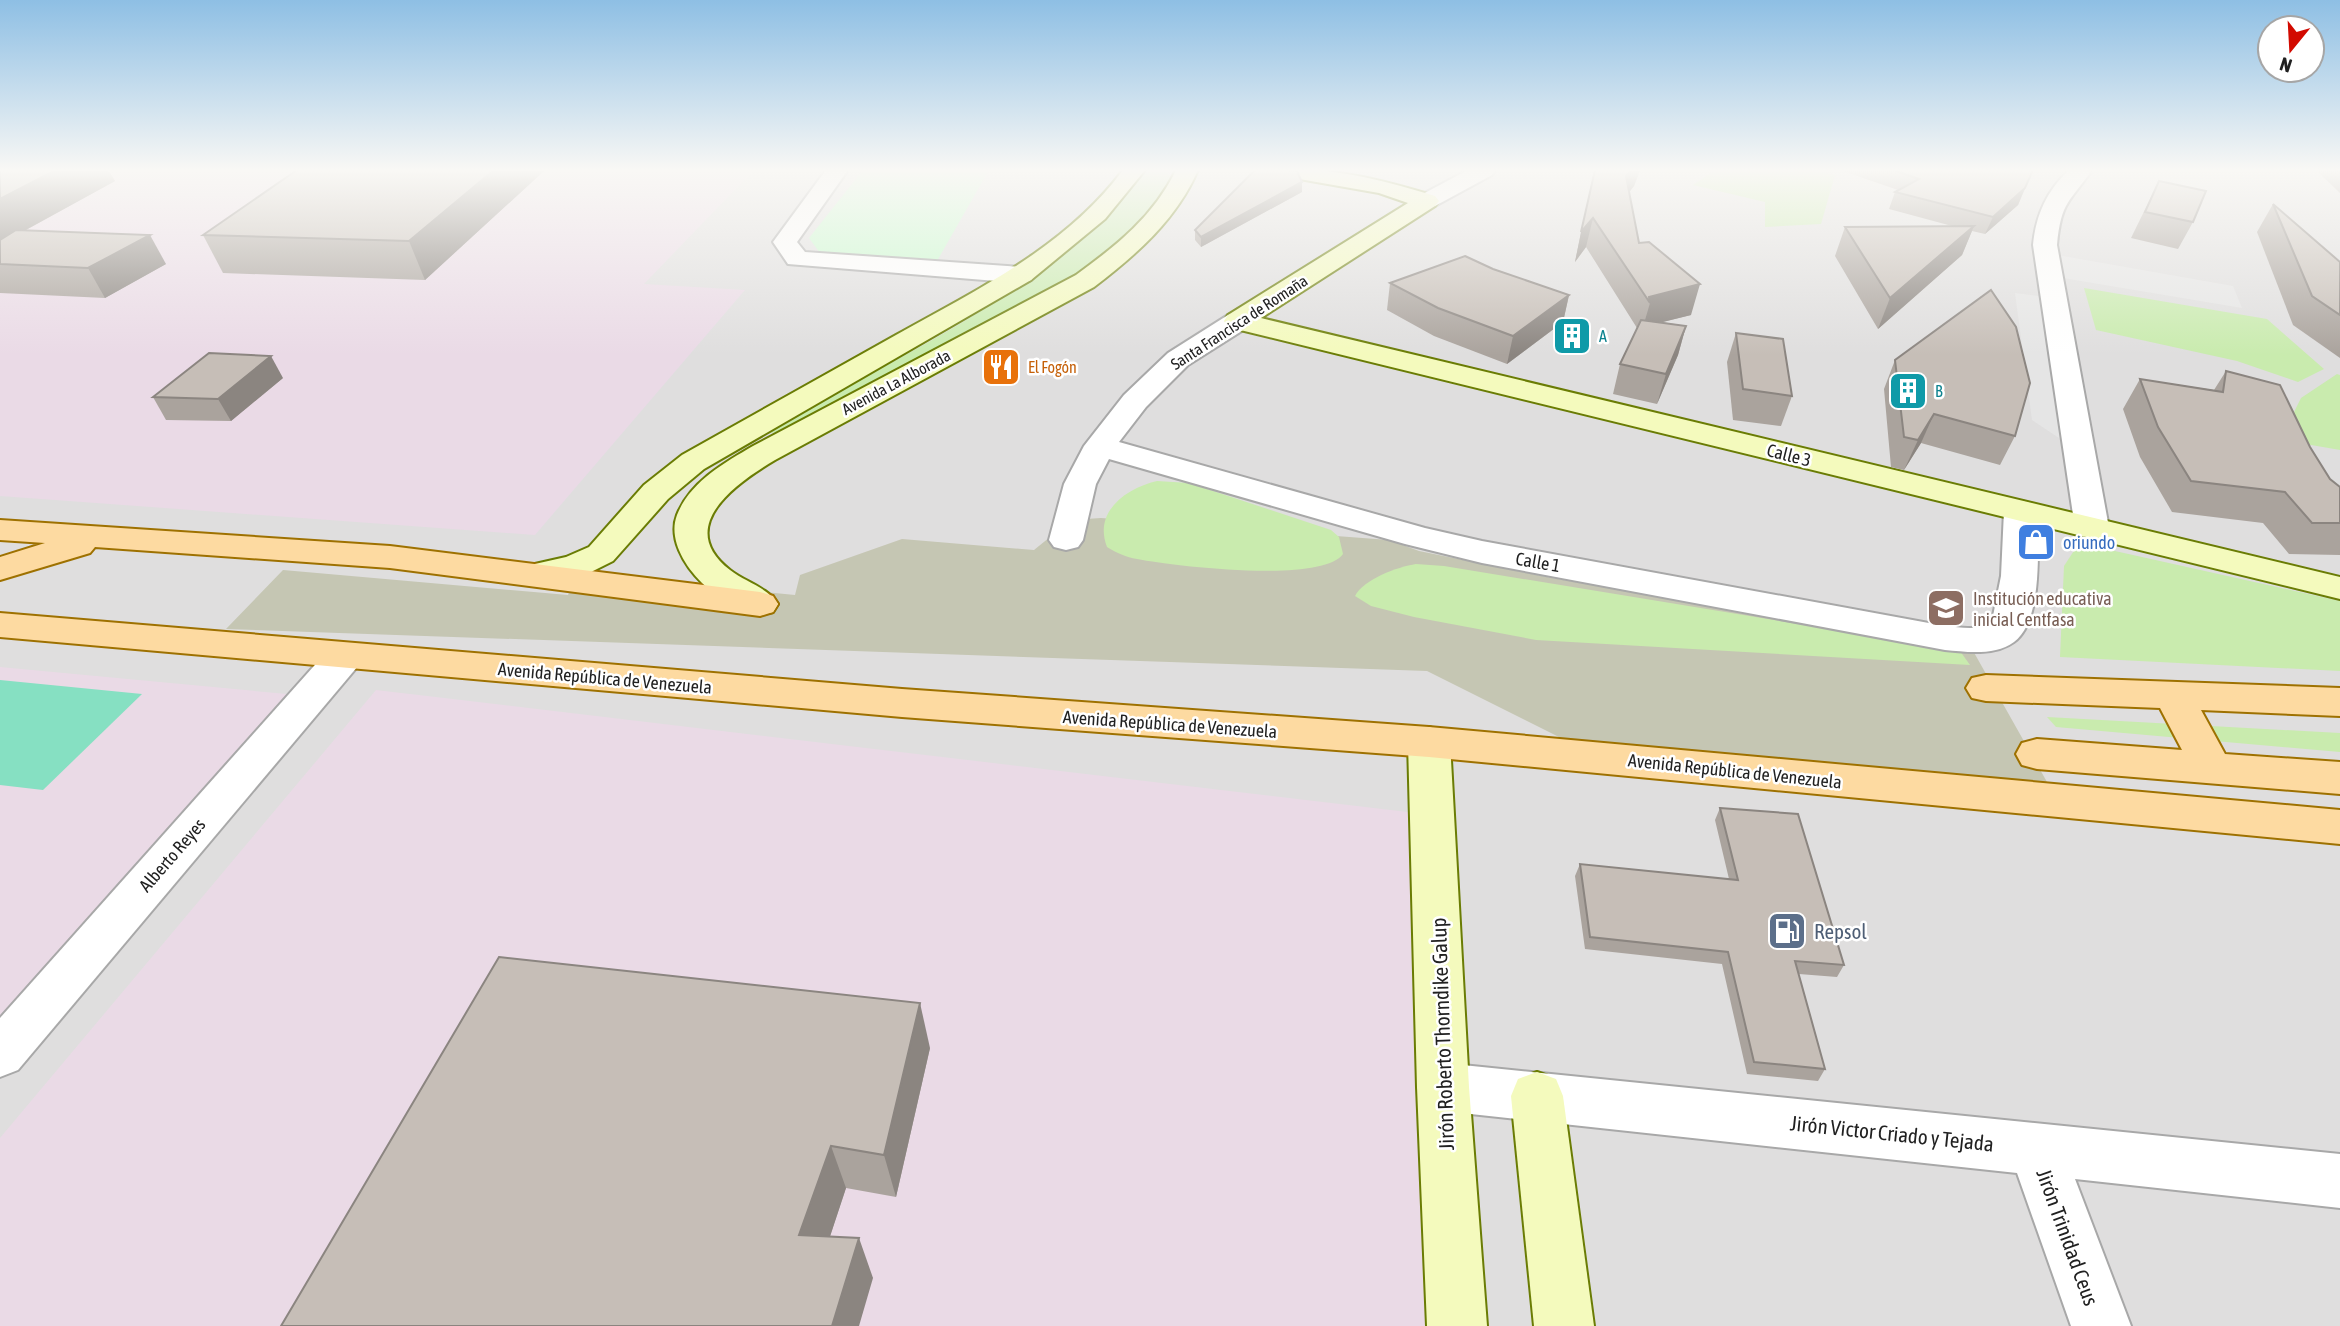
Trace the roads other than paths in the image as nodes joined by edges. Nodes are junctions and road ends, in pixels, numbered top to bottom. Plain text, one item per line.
1 (792, 232) edge
2 (1078, 232) edge
3 (1143, 232) edge
4 (1378, 232) edge
5 (2046, 232) edge
6 (1022, 275) junction
7 (1238, 321) junction
8 (1100, 446) junction
9 (2021, 511) junction
10 (2092, 528) junction
11 (0, 530) edge
12 (118, 538) junction
13 (1066, 540) dead end
14 (0, 569) edge
15 (539, 573) junction
16 (2340, 588) edge
17 (0, 625) edge
18 (344, 657) junction
19 (1986, 688) dead end
20 (2173, 695) junction
21 (2340, 702) edge
22 (1429, 742) junction
23 (2037, 754) dead end
24 (2212, 767) junction
25 (2340, 778) edge
26 (2340, 827) edge
27 (0, 1054) edge
28 (1443, 1087) junction
29 (1537, 1096) junction
30 (2036, 1148) junction
31 (2340, 1181) edge
32 (1457, 1326) edge
33 (1564, 1326) edge
34 (2101, 1326) edge

1 - 6 street
2 - 6 main road, Avenida La Alborada
3 - 15 main road, Avenida La Alborada
4 - 7 main road, Santa Francisca de Romaña
5 - 10 street
6 - 15 main road, Avenida La Alborada
7 - 8 street, Santa Francisca de Romaña
7 - 9 main road, Calle 3
8 - 9 street, Calle 1
8 - 13 street, Santa Francisca de Romaña
9 - 10 main road, Calle 3
10 - 16 main road, Calle 3
11 - 12 main road
12 - 14 main road
12 - 15 main road
17 - 18 main road, Avenida República de Venezuela
18 - 22 main road, Avenida República de Venezuela
18 - 27 street, Alberto Reyes
19 - 20 main road
20 - 21 main road
20 - 24 main road
22 - 26 main road, Avenida República de Venezuela
22 - 28 main road, Jirón Roberto Thorndike Galup
23 - 24 main road
24 - 25 main road
28 - 29 street, Jirón Victor Criado y Tejada
28 - 32 main road, Jirón Roberto Thorndike Galup
29 - 30 street, Jirón Victor Criado y Tejada
29 - 33 main road
30 - 31 street, Jirón Victor Criado y Tejada
30 - 34 street, Jirón Trinidad Ceus

